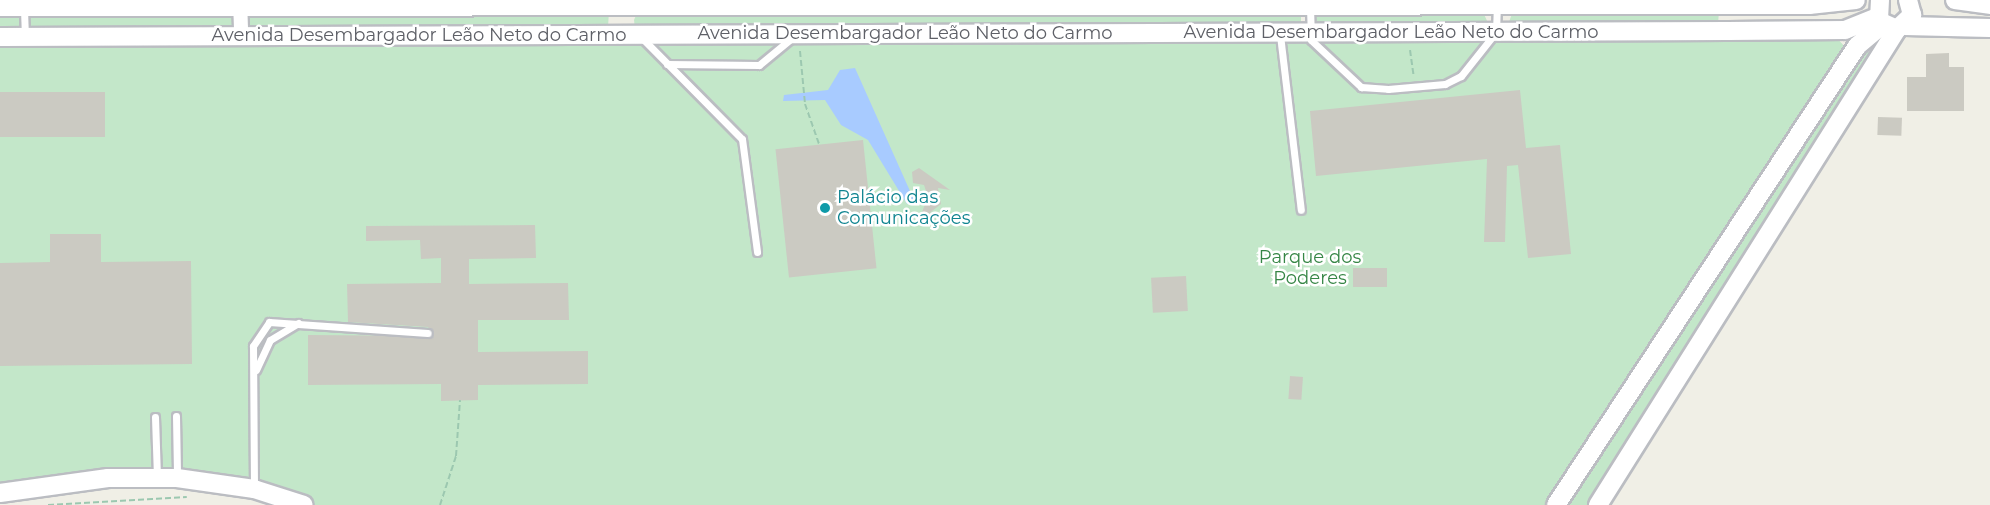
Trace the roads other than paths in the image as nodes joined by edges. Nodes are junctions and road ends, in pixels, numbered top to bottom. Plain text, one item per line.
1 (1856, 0) edge
2 (1908, 0) edge
3 (1955, 0) edge
4 (180, 3) edge
5 (240, 3) edge
6 (482, 3) edge
7 (761, 3) edge
8 (1814, 3) edge
9 (25, 4) edge
10 (622, 5) junction
11 (1310, 5) junction
12 (1497, 5) junction
13 (1729, 5) junction
14 (1990, 5) edge
15 (0, 7) edge
16 (1888, 20) edge
17 (1990, 28) edge
18 (1809, 30) junction
19 (1728, 31) junction
20 (1280, 32) junction
21 (1311, 32) junction
22 (1496, 32) junction
23 (630, 34) junction
24 (798, 34) junction
25 (25, 36) junction
26 (241, 36) junction
27 (0, 37) edge
28 (1847, 63) junction
29 (667, 64) junction
30 (1301, 210) dead end
31 (757, 252) dead end
32 (298, 323) junction
33 (428, 333) dead end
34 (255, 372) junction
35 (176, 416) dead end
36 (155, 417) dead end
37 (177, 478) junction
38 (157, 479) junction
39 (254, 489) junction
40 (0, 493) edge
41 (302, 505) edge
42 (1556, 505) edge
43 (1598, 505) edge

1 - 8 main road, Avenida Desembargador Leão Neto do Carmo
2 - 16 main road
3 - 14 main road
4 - 5 main road, Avenida Desembargador Leão Neto do Carmo
4 - 9 main road, Avenida Desembargador Leão Neto do Carmo
5 - 6 main road, Avenida Desembargador Leão Neto do Carmo
5 - 26 street
6 - 10 main road, Avenida Desembargador Leão Neto do Carmo
7 - 10 main road, Avenida Desembargador Leão Neto do Carmo
7 - 11 main road, Avenida Desembargador Leão Neto do Carmo
8 - 13 main road, Avenida Desembargador Leão Neto do Carmo
9 - 15 main road, Avenida Desembargador Leão Neto do Carmo
9 - 25 lane
10 - 23 main road
11 - 12 main road, Avenida Desembargador Leão Neto do Carmo
11 - 21 lane
12 - 13 main road, Avenida Desembargador Leão Neto do Carmo
12 - 22 lane
13 - 19 main road
16 - 17 main road
16 - 18 main road, Avenida Desembargador Leão Neto do Carmo
16 - 28 main road
16 - 43 main road
18 - 19 main road, Avenida Desembargador Leão Neto do Carmo
18 - 28 main road
19 - 22 main road, Avenida Desembargador Leão Neto do Carmo
20 - 21 main road, Avenida Desembargador Leão Neto do Carmo
20 - 24 main road, Avenida Desembargador Leão Neto do Carmo
20 - 30 lane
21 - 22 main road, Avenida Desembargador Leão Neto do Carmo
21 - 22 lane
23 - 24 main road, Avenida Desembargador Leão Neto do Carmo
23 - 26 main road, Avenida Desembargador Leão Neto do Carmo
23 - 29 lane
24 - 29 lane
25 - 26 main road, Avenida Desembargador Leão Neto do Carmo
25 - 27 main road, Avenida Desembargador Leão Neto do Carmo
28 - 42 main road
29 - 31 lane
32 - 33 lane
32 - 34 lane
32 - 34 lane
34 - 39 lane
35 - 37 lane
36 - 38 lane
37 - 38 main road
37 - 39 main road
38 - 40 main road
39 - 41 main road

